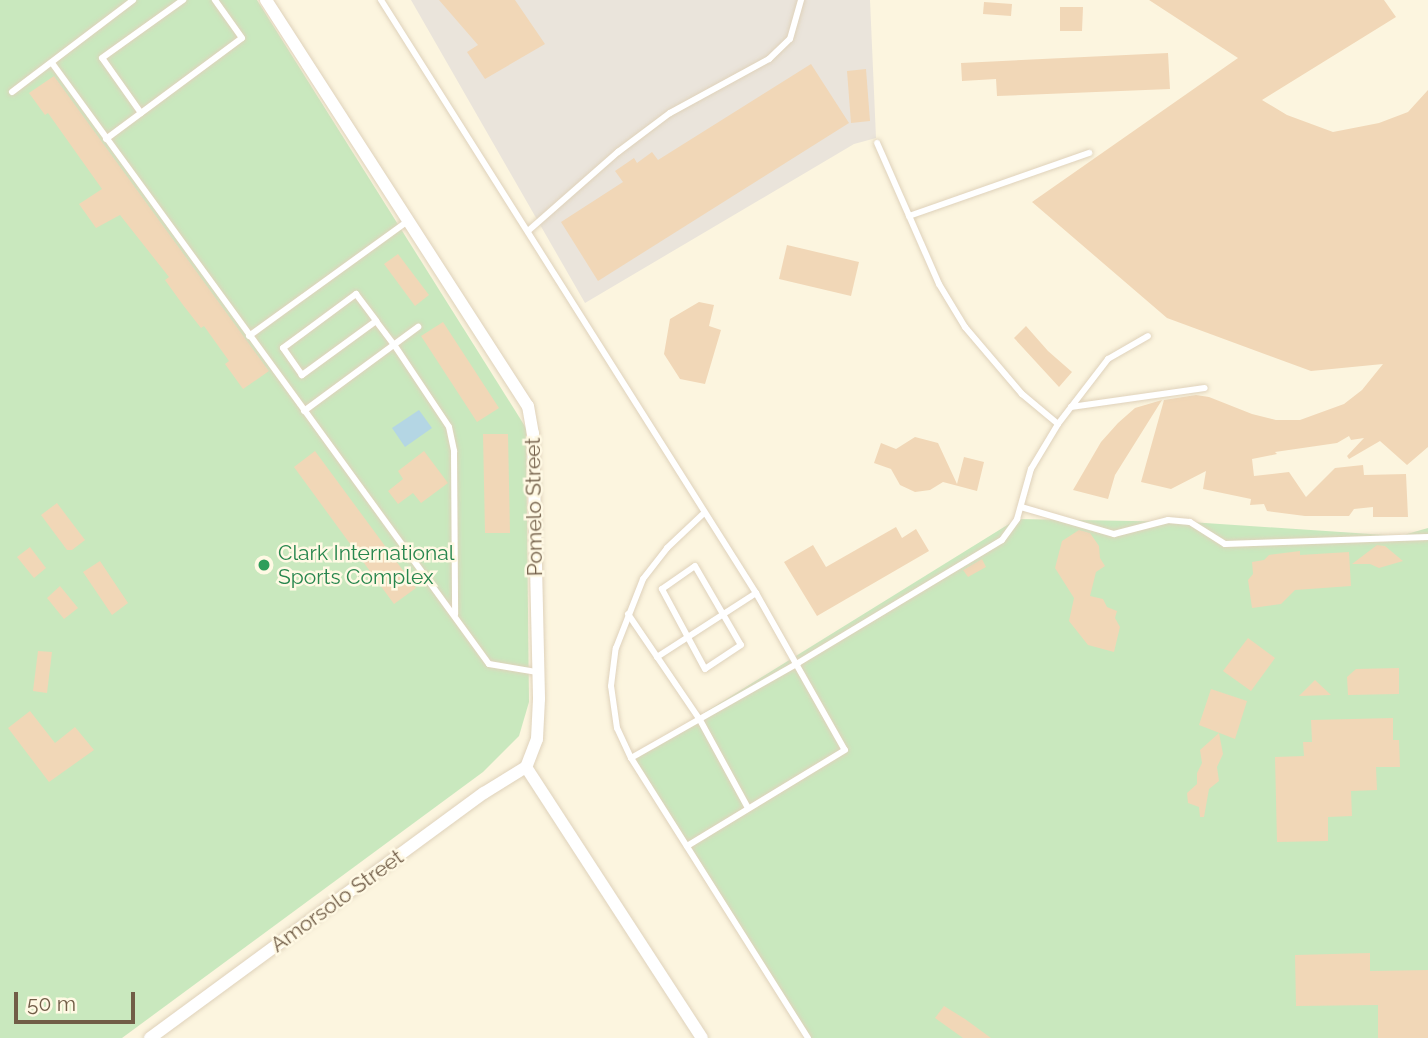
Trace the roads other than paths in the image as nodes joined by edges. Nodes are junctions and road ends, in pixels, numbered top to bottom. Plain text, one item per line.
1 (133, 0) edge
2 (183, 0) edge
3 (215, 0) edge
4 (265, 0) edge
5 (382, 0) edge
6 (801, 0) edge
7 (51, 63) junction
8 (12, 92) dead end
9 (141, 113) junction
10 (106, 139) junction
11 (877, 143) dead end
12 (1088, 153) dead end
13 (909, 216) junction
14 (409, 219) junction
15 (528, 231) junction
16 (376, 321) junction
17 (418, 327) dead end
18 (249, 336) junction
19 (1148, 336) dead end
20 (395, 346) junction
21 (1205, 388) dead end
22 (1071, 407) junction
23 (304, 411) junction
24 (1058, 424) junction
25 (1021, 508) junction
26 (703, 514) junction
27 (1428, 537) edge
28 (756, 593) junction
29 (628, 614) junction
30 (455, 615) junction
31 (722, 615) junction
32 (687, 638) junction
33 (657, 657) junction
34 (798, 663) junction
35 (537, 672) junction
36 (700, 720) junction
37 (631, 758) junction
38 (526, 767) junction
39 (748, 808) junction
40 (687, 846) junction
41 (150, 1038) edge
42 (702, 1038) edge
43 (808, 1038) edge

1 - 7 lane
2 - 9 lane
3 - 9 lane
4 - 14 street, Pomelo Street
5 - 15 lane
6 - 15 lane
7 - 8 lane
7 - 10 lane
9 - 10 lane
10 - 18 lane
11 - 13 lane
12 - 13 lane
13 - 24 lane
14 - 18 lane
14 - 35 street, Pomelo Street
15 - 26 lane
16 - 16 lane
16 - 20 lane
17 - 20 lane
18 - 23 lane
19 - 22 lane
20 - 23 lane
20 - 30 lane
21 - 22 lane
22 - 24 lane
23 - 30 lane
24 - 25 lane
25 - 27 lane
25 - 34 lane
26 - 28 lane
26 - 29 lane
28 - 31 lane
28 - 34 lane
29 - 33 lane
29 - 37 lane
30 - 35 lane
31 - 32 lane
31 - 32 lane
31 - 32 lane
32 - 33 lane
33 - 36 lane
34 - 36 lane
34 - 39 lane
35 - 38 street, Pomelo Street
36 - 37 lane
36 - 39 lane
37 - 40 lane
38 - 41 street, Amorsolo Street
38 - 42 street
39 - 40 lane
40 - 43 lane

